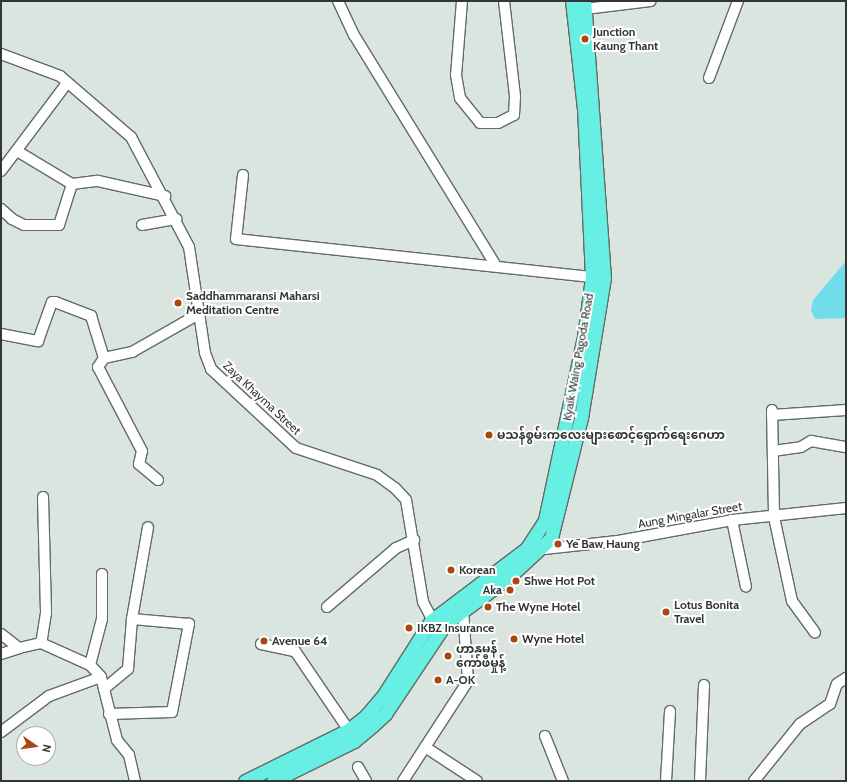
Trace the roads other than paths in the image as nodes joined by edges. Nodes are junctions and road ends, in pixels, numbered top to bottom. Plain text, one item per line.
1 (338, 1) edge
2 (462, 1) edge
3 (504, 1) edge
4 (572, 1) edge
5 (651, 1) edge
6 (738, 1) edge
7 (584, 5) edge
8 (1, 54) edge
9 (709, 78) dead end
10 (67, 83) junction
11 (17, 151) junction
12 (1, 171) edge
13 (243, 175) dead end
14 (72, 184) junction
15 (165, 196) junction
16 (1, 209) edge
17 (176, 219) junction
18 (142, 225) dead end
19 (495, 264) junction
20 (598, 278) junction
21 (200, 314) junction
22 (1, 334) edge
23 (104, 358) junction
24 (846, 410) edge
25 (846, 448) edge
26 (773, 451) junction
27 (158, 480) dead end
28 (43, 497) dead end
29 (846, 508) edge
30 (774, 516) junction
31 (732, 520) junction
32 (148, 527) dead end
33 (414, 540) junction
34 (532, 550) junction
35 (102, 574) dead end
36 (746, 587) dead end
37 (327, 607) dead end
38 (463, 610) junction
39 (132, 619) junction
40 (436, 626) junction
41 (1, 634) edge
42 (815, 634) dead end
43 (41, 643) junction
44 (261, 644) dead end
45 (19, 648) junction
46 (1, 654) edge
47 (90, 665) junction
48 (101, 677) junction
49 (846, 678) edge
50 (704, 685) dead end
51 (104, 689) junction
52 (670, 711) dead end
53 (109, 714) junction
54 (1, 732) edge
55 (352, 734) junction
56 (545, 736) dead end
57 (425, 747) junction
58 (307, 756) junction
59 (358, 767) dead end
60 (248, 780) edge
61 (135, 781) edge
62 (273, 781) edge
63 (366, 781) edge
64 (403, 781) edge
65 (476, 781) edge
66 (562, 781) edge
67 (666, 781) edge
68 (700, 781) edge
69 (754, 781) edge

1 - 19 street
2 - 3 street
4 - 20 main road, Kyaik Waing Pagoda Road
5 - 7 street
6 - 9 street
7 - 20 main road, Kyaik Waing Pagoda Road
8 - 10 street, Zaya Khayma Street
10 - 11 street
10 - 15 street, Zaya Khayma Street
11 - 12 street
11 - 14 street
13 - 19 street
14 - 15 street
14 - 16 street
15 - 17 street, Zaya Khayma Street
17 - 18 street
17 - 21 street, Zaya Khayma Street
19 - 20 street
20 - 34 main road, Kyaik Waing Pagoda Road
21 - 23 street
21 - 33 street, Zaya Khayma Street
22 - 23 street
23 - 27 street
24 - 26 street
25 - 26 street
26 - 30 street
28 - 43 street
29 - 30 street, Aung Mingalar Street
30 - 31 street, Aung Mingalar Street
30 - 42 street
31 - 34 street, Aung Mingalar Street
31 - 36 street
32 - 39 street
33 - 37 street
33 - 40 street, Zaya Khayma Street
34 - 38 main road, Kyaik Waing Pagoda Road
34 - 40 main road, Kyaik Waing Pagoda Road
35 - 47 street
38 - 40 main road, Kyaik Waing Pagoda Road
38 - 57 street
39 - 51 street
39 - 53 street
40 - 55 main road, Kyaik Waing Pagoda Road
41 - 45 street
43 - 45 street
43 - 47 street
44 - 55 street
45 - 46 street
47 - 48 street
48 - 51 street
48 - 54 street
49 - 69 street
50 - 68 street
51 - 53 street
52 - 67 street
53 - 61 street
55 - 58 main road, Kyaik Waing Pagoda Road
56 - 66 street
57 - 64 street
57 - 65 street
58 - 60 main road, Kyaik Waing Pagoda Road
58 - 62 main road, Kyaik Waing Pagoda Road
59 - 63 street

